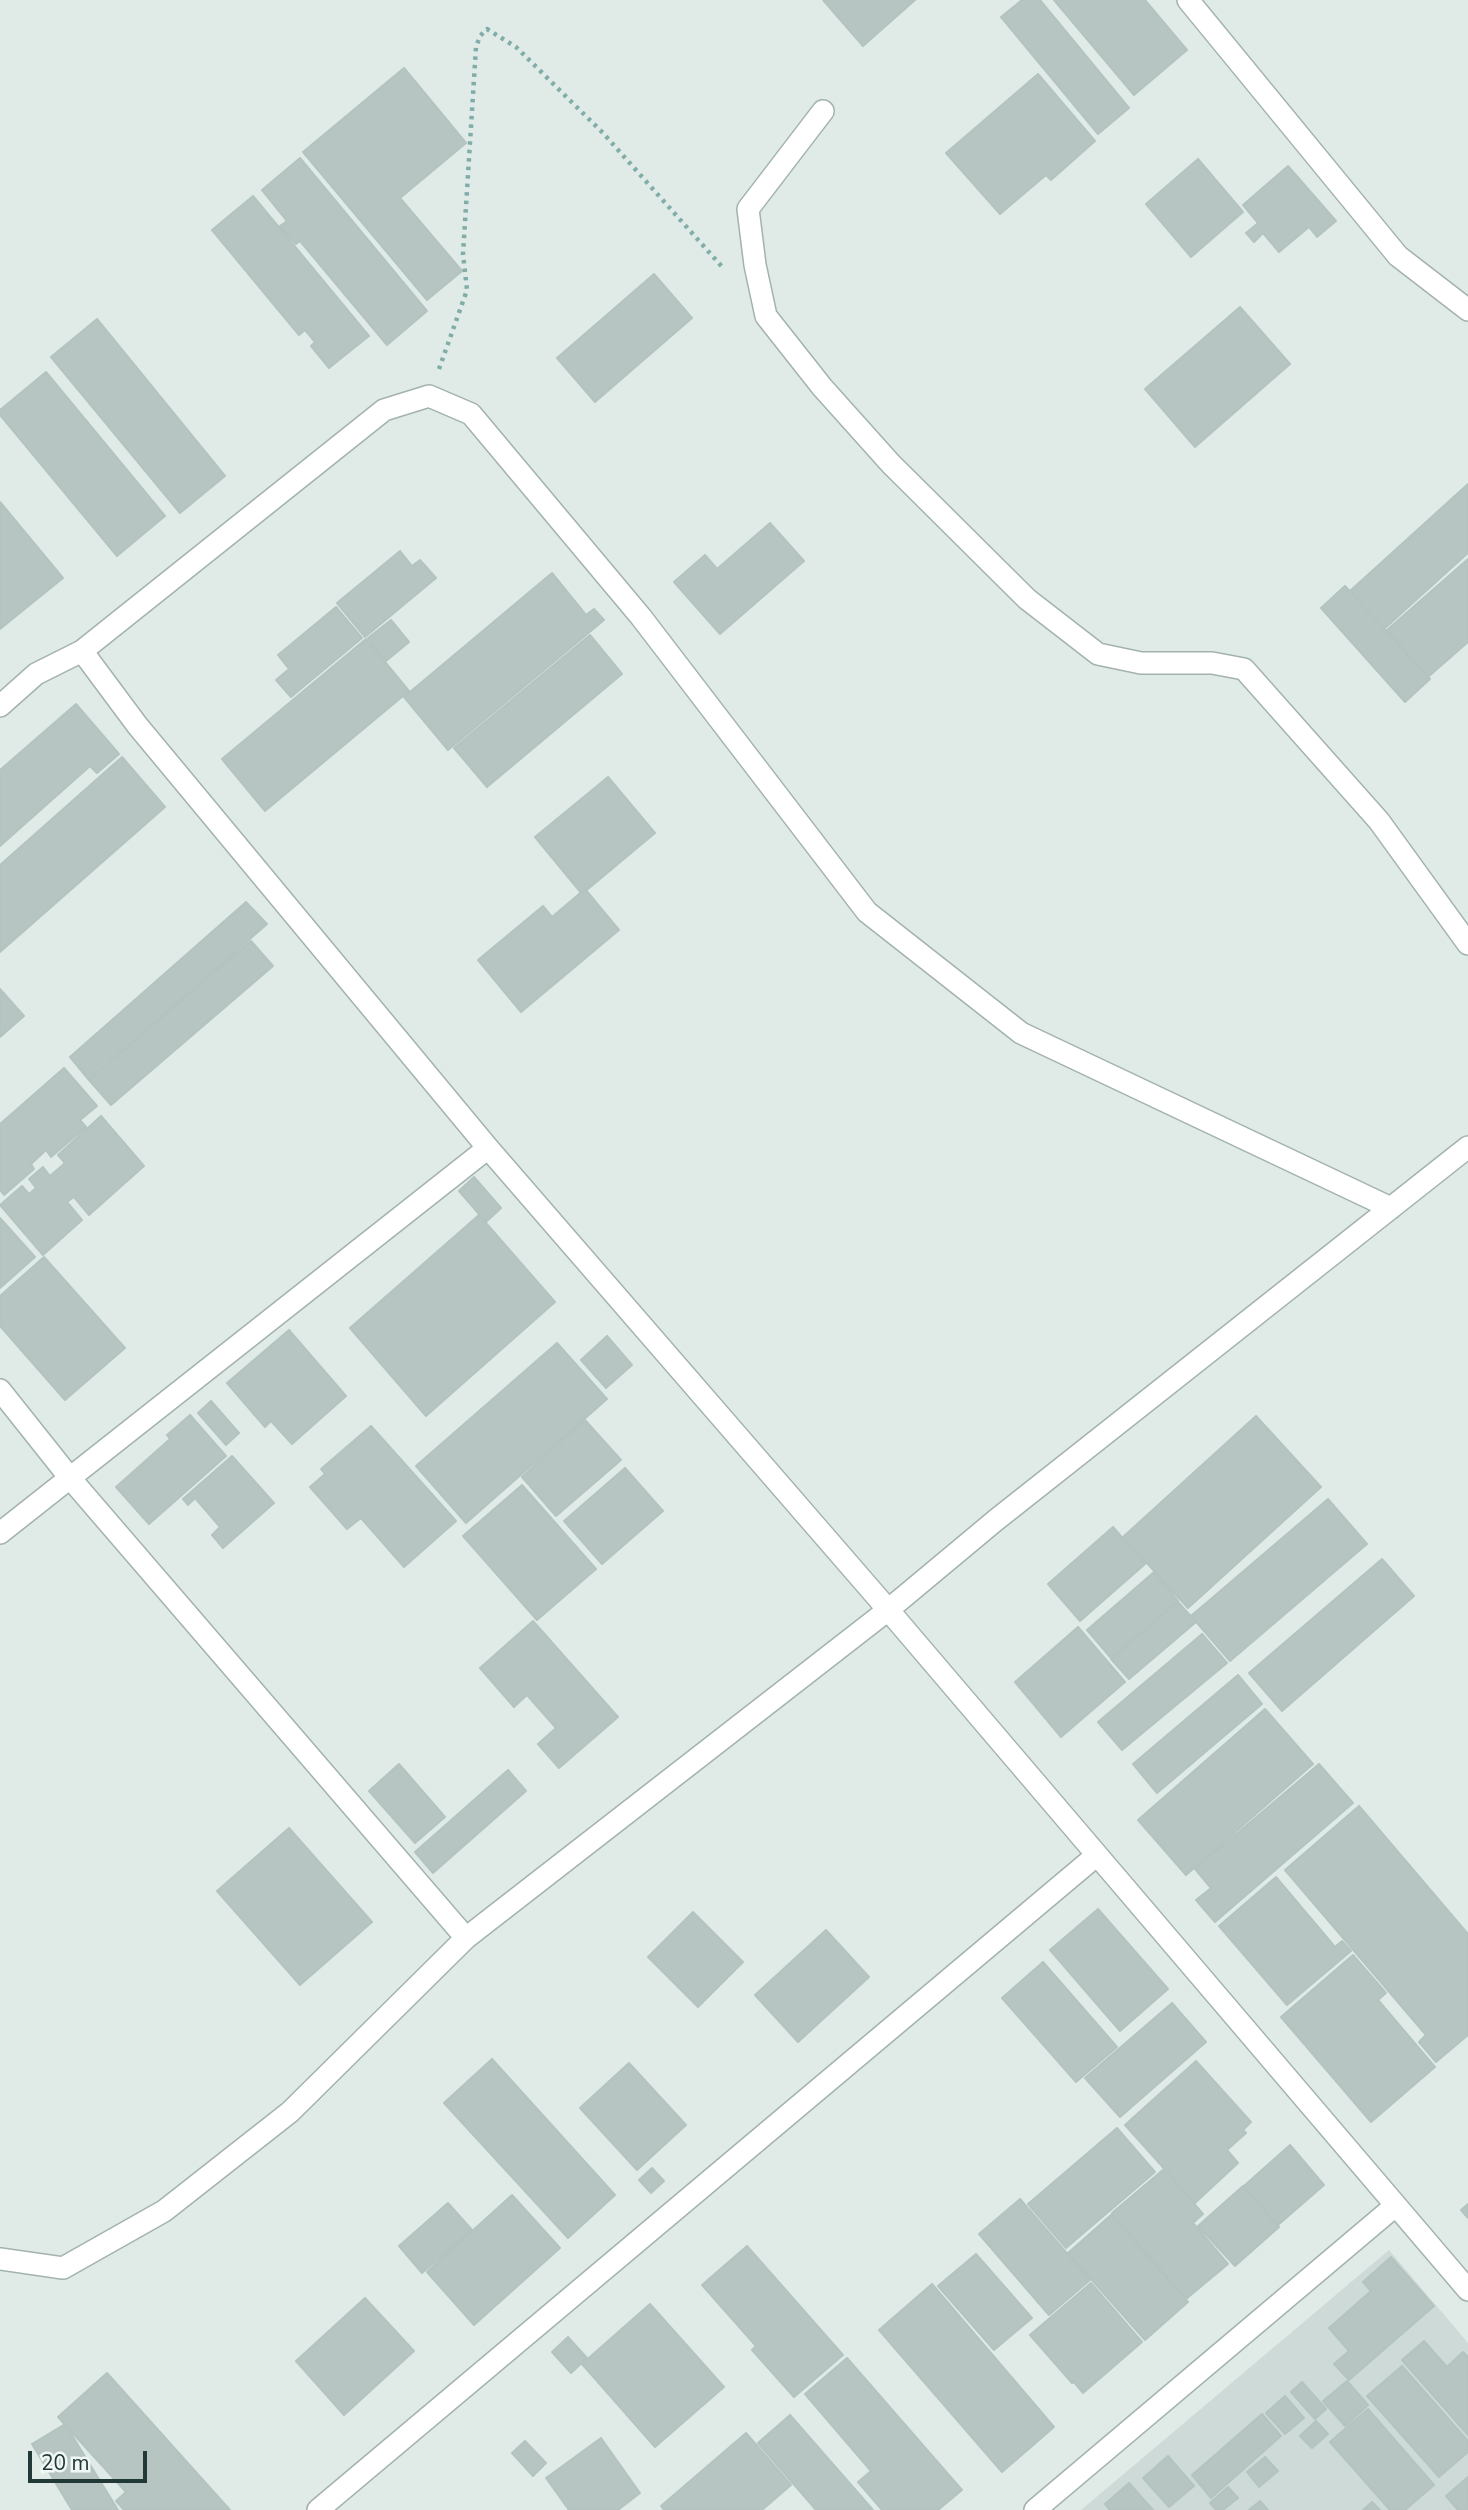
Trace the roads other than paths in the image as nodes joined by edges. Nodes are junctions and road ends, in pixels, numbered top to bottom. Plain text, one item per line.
1 (1188, 0) edge
2 (823, 111) dead end
3 (1468, 310) edge
4 (82, 651) junction
5 (0, 706) edge
6 (1468, 944) edge
7 (1468, 1147) edge
8 (488, 1148) junction
9 (1391, 1208) junction
10 (0, 1390) edge
11 (71, 1478) junction
12 (0, 1533) edge
13 (888, 1610) junction
14 (1097, 1854) junction
15 (466, 1938) junction
16 (1395, 2206) junction
17 (0, 2259) edge
18 (1468, 2290) edge
19 (318, 2510) edge
20 (1035, 2510) edge

1 - 3 street
2 - 6 street
4 - 5 street
4 - 8 street
4 - 9 street
7 - 9 street
8 - 11 street
8 - 13 street
9 - 13 street
10 - 11 street
11 - 12 street
11 - 15 street
13 - 14 street
13 - 15 street
14 - 16 street
14 - 19 street
15 - 17 street
16 - 18 street
16 - 20 street

